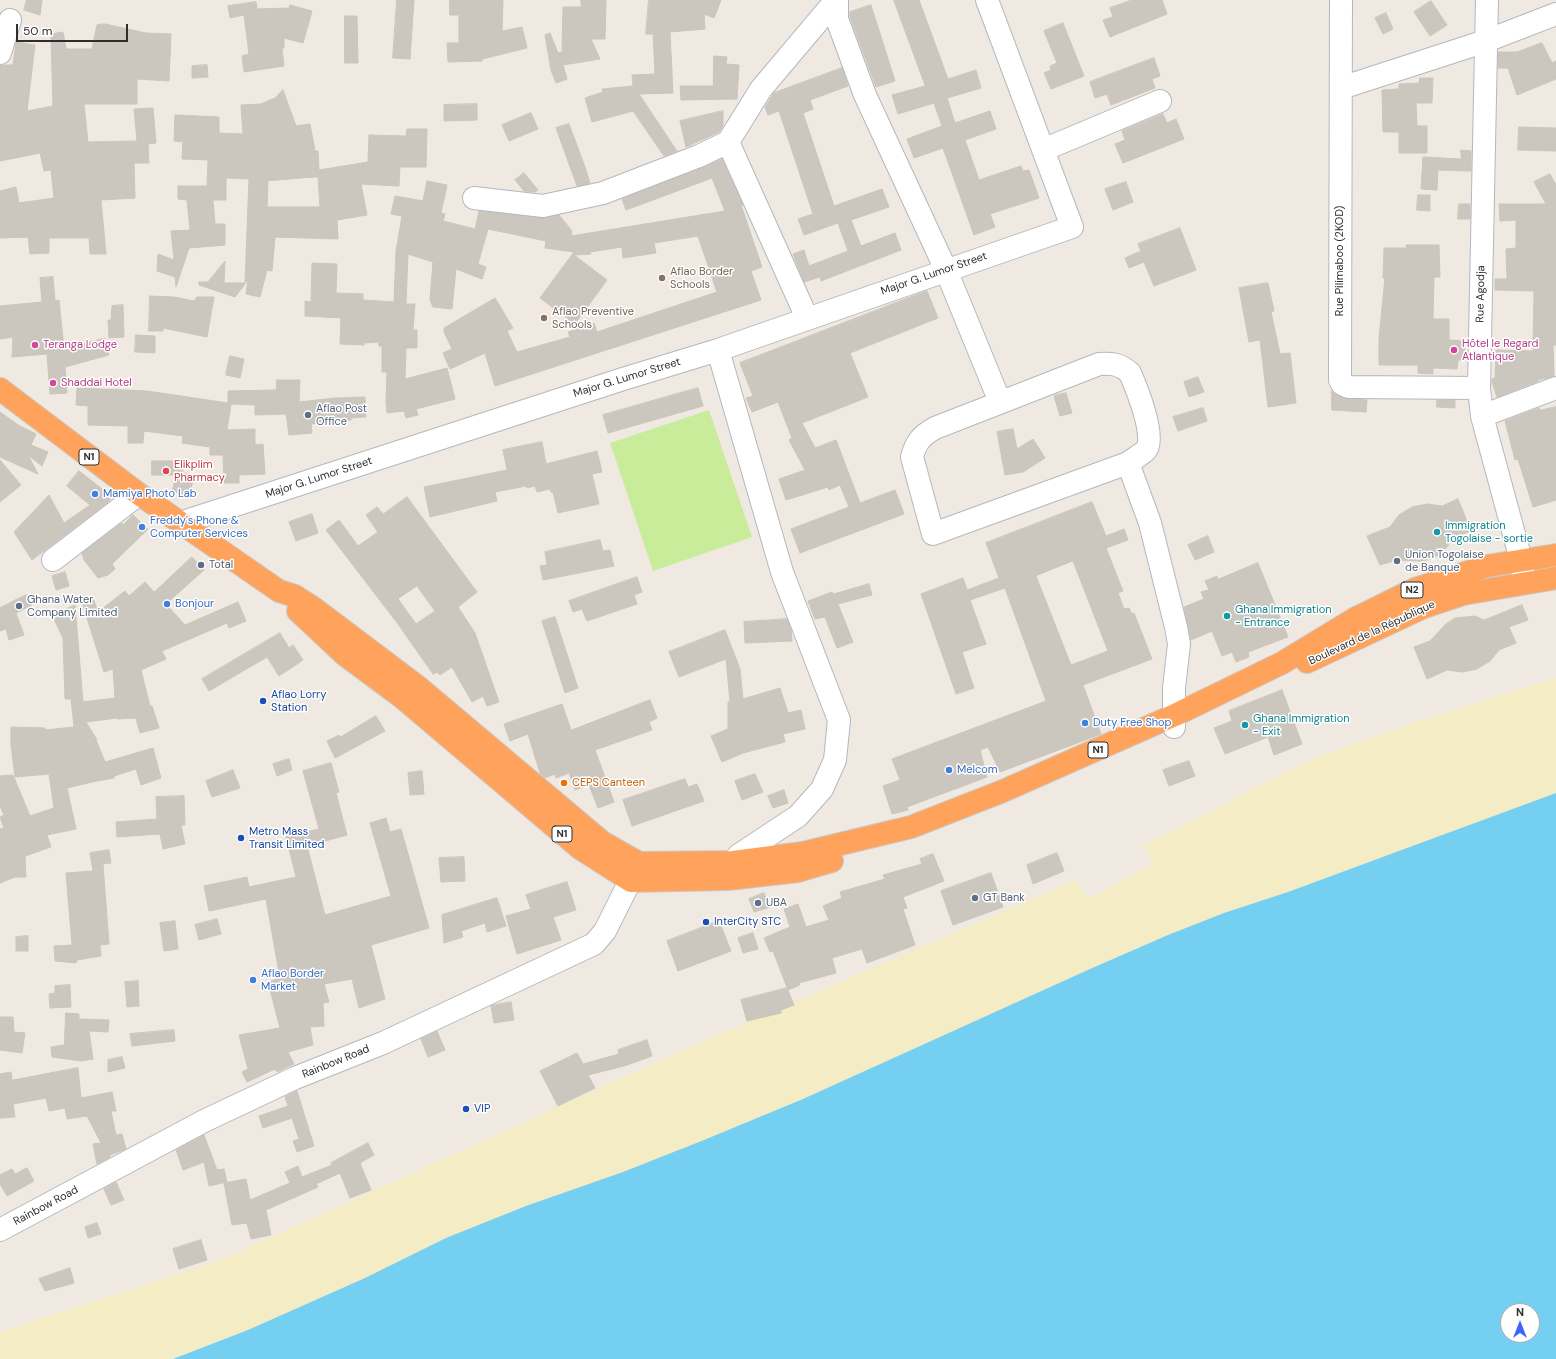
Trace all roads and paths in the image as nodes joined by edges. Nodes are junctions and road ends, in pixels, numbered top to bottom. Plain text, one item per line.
1 (836, 0) edge
2 (987, 0) edge
3 (1341, 0) edge
4 (1487, 0) edge
5 (1556, 14) edge
6 (10, 20) dead end
7 (1486, 41) junction
8 (0, 52) edge
9 (1341, 88) junction
10 (1160, 101) dead end
11 (728, 142) junction
12 (1043, 150) junction
13 (474, 198) dead end
14 (946, 270) junction
15 (807, 318) junction
16 (718, 350) junction
17 (1479, 388) junction
18 (1556, 388) edge
19 (0, 389) edge
20 (1000, 402) junction
21 (1482, 416) junction
22 (1128, 463) junction
23 (139, 494) junction
24 (180, 523) junction
25 (1556, 555) edge
26 (53, 560) dead end
27 (1521, 560) junction
28 (1556, 578) edge
29 (1525, 582) junction
30 (1283, 668) junction
31 (1175, 721) junction
32 (730, 871) junction
33 (635, 872) junction
34 (0, 1230) edge

1 - 11 street
1 - 14 street
2 - 12 street
3 - 9 street, Rue Pilimaboo (2KOD)
4 - 7 street, Rue Agodja
5 - 7 street
6 - 8 street
7 - 9 street
7 - 17 street, Rue Agodja
9 - 17 street, Rue Pilimaboo (2KOD)
10 - 12 street
11 - 13 street
11 - 15 street
12 - 14 street, Major G. Lumor Street
14 - 15 street, Major G. Lumor Street
14 - 20 street
15 - 16 street, Major G. Lumor Street
16 - 24 street, Major G. Lumor Street
16 - 32 street
17 - 21 street, Rue Agodja
18 - 21 street
19 - 23 highway, N1
20 - 22 street
20 - 22 street
21 - 27 street, Rue Agodja
22 - 31 street
23 - 24 highway, N1
23 - 26 street
24 - 33 highway, N1
25 - 27 highway, Boulevard de la République / N2
27 - 29 street, Rue Agodja
27 - 30 highway, Boulevard de la République / N2
28 - 29 highway, Boulevard de la République / N2
29 - 30 highway, Boulevard de la République / N2
30 - 31 highway, N1
31 - 32 highway, N1
32 - 33 highway, N1
33 - 34 street, Rainbow Road

